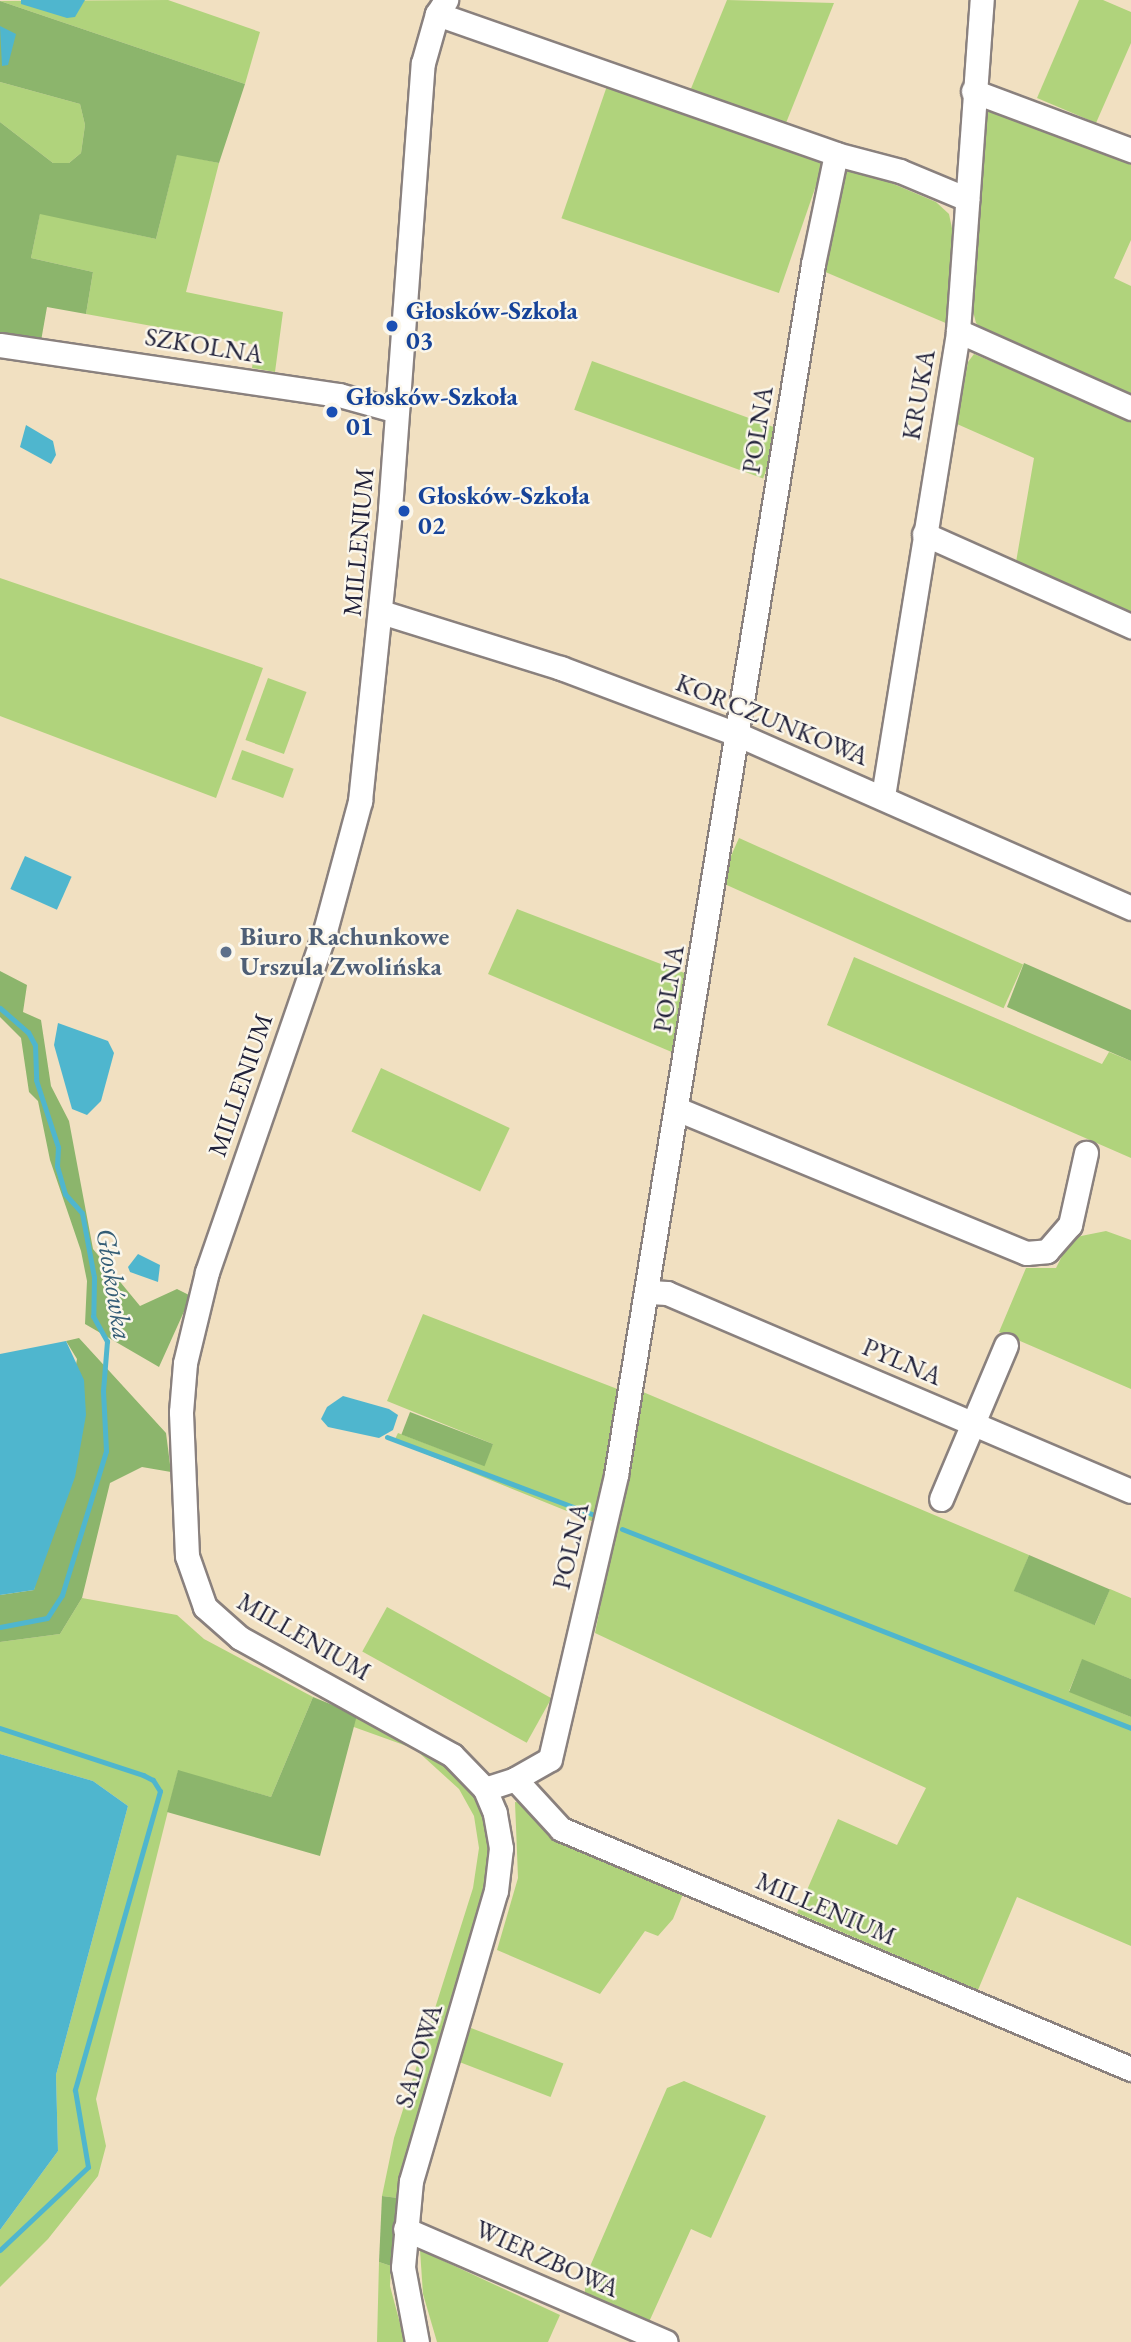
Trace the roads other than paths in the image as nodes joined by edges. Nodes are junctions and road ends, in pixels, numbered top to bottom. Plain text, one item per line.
1 (982, 0) edge
2 (441, 7) edge
3 (973, 91) junction
4 (1131, 150) edge
5 (836, 154) junction
6 (967, 199) junction
7 (958, 331) junction
8 (0, 345) edge
9 (1131, 408) edge
10 (397, 411) junction
11 (924, 534) junction
12 (381, 612) junction
13 (1131, 626) edge
14 (738, 735) junction
15 (883, 796) junction
16 (1131, 908) edge
17 (677, 1109) junction
18 (1086, 1153) dead end
19 (649, 1292) junction
20 (1006, 1346) dead end
21 (973, 1422) junction
22 (1131, 1491) edge
23 (941, 1499) dead end
24 (514, 1779) junction
25 (485, 1789) junction
26 (1131, 2069) edge
27 (405, 2229) junction
28 (417, 2342) edge
29 (666, 2342) edge

1 - 3 street, KRUKA
2 - 5 street
2 - 10 street, MILLENIUM
3 - 4 street
3 - 6 street, KRUKA
5 - 6 street
5 - 14 street, POLNA
6 - 7 street, KRUKA
7 - 9 street
7 - 11 street, KRUKA
8 - 10 street, SZKOLNA
10 - 12 street, MILLENIUM
11 - 13 street
11 - 15 street, KRUKA
12 - 14 street, KORCZUNKOWA
12 - 25 street, MILLENIUM
14 - 15 street, KORCZUNKOWA
14 - 17 street, POLNA
15 - 16 street, KORCZUNKOWA
17 - 18 street
17 - 19 street, POLNA
19 - 21 street, PYLNA
19 - 24 street, POLNA
20 - 21 street
21 - 22 street, PYLNA
21 - 23 street
24 - 25 street, POLNA
24 - 26 street, MILLENIUM
25 - 27 street, SADOWA
27 - 28 street, SADOWA
27 - 29 street, WIERZBOWA

